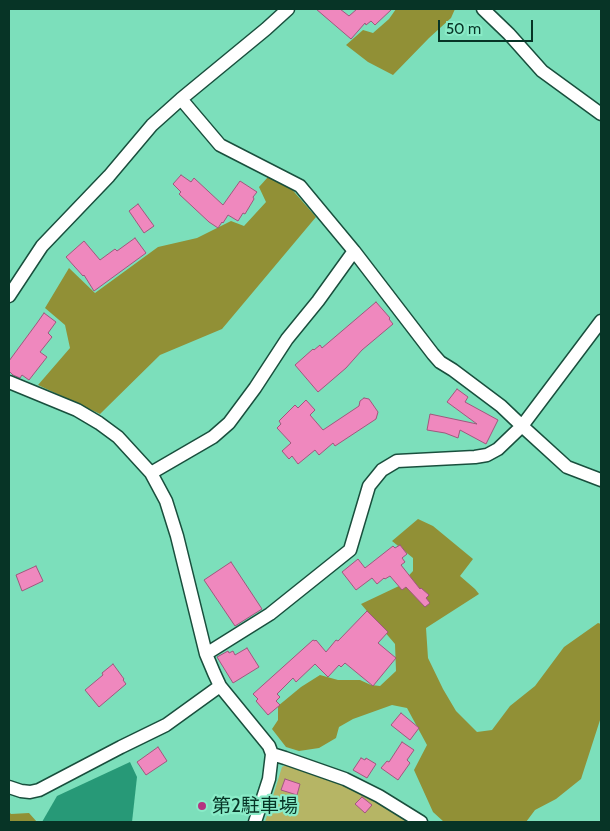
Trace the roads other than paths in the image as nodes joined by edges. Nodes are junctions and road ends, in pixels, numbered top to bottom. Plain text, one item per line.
1 (288, 9) edge
2 (483, 9) edge
3 (181, 99) junction
4 (601, 114) edge
5 (354, 251) junction
6 (9, 296) edge
7 (601, 321) edge
8 (9, 382) edge
9 (522, 426) junction
10 (151, 473) junction
11 (601, 480) edge
12 (206, 654) junction
13 (220, 686) junction
14 (272, 754) junction
15 (9, 787) edge
16 (255, 822) edge
17 (421, 822) edge

1 - 3 street
2 - 4 street
3 - 5 street
3 - 6 street
5 - 9 street
5 - 10 street
7 - 9 street
8 - 10 street
9 - 11 street
9 - 12 street
10 - 12 street
12 - 13 street
13 - 14 street
13 - 15 street
14 - 16 street
14 - 17 street

